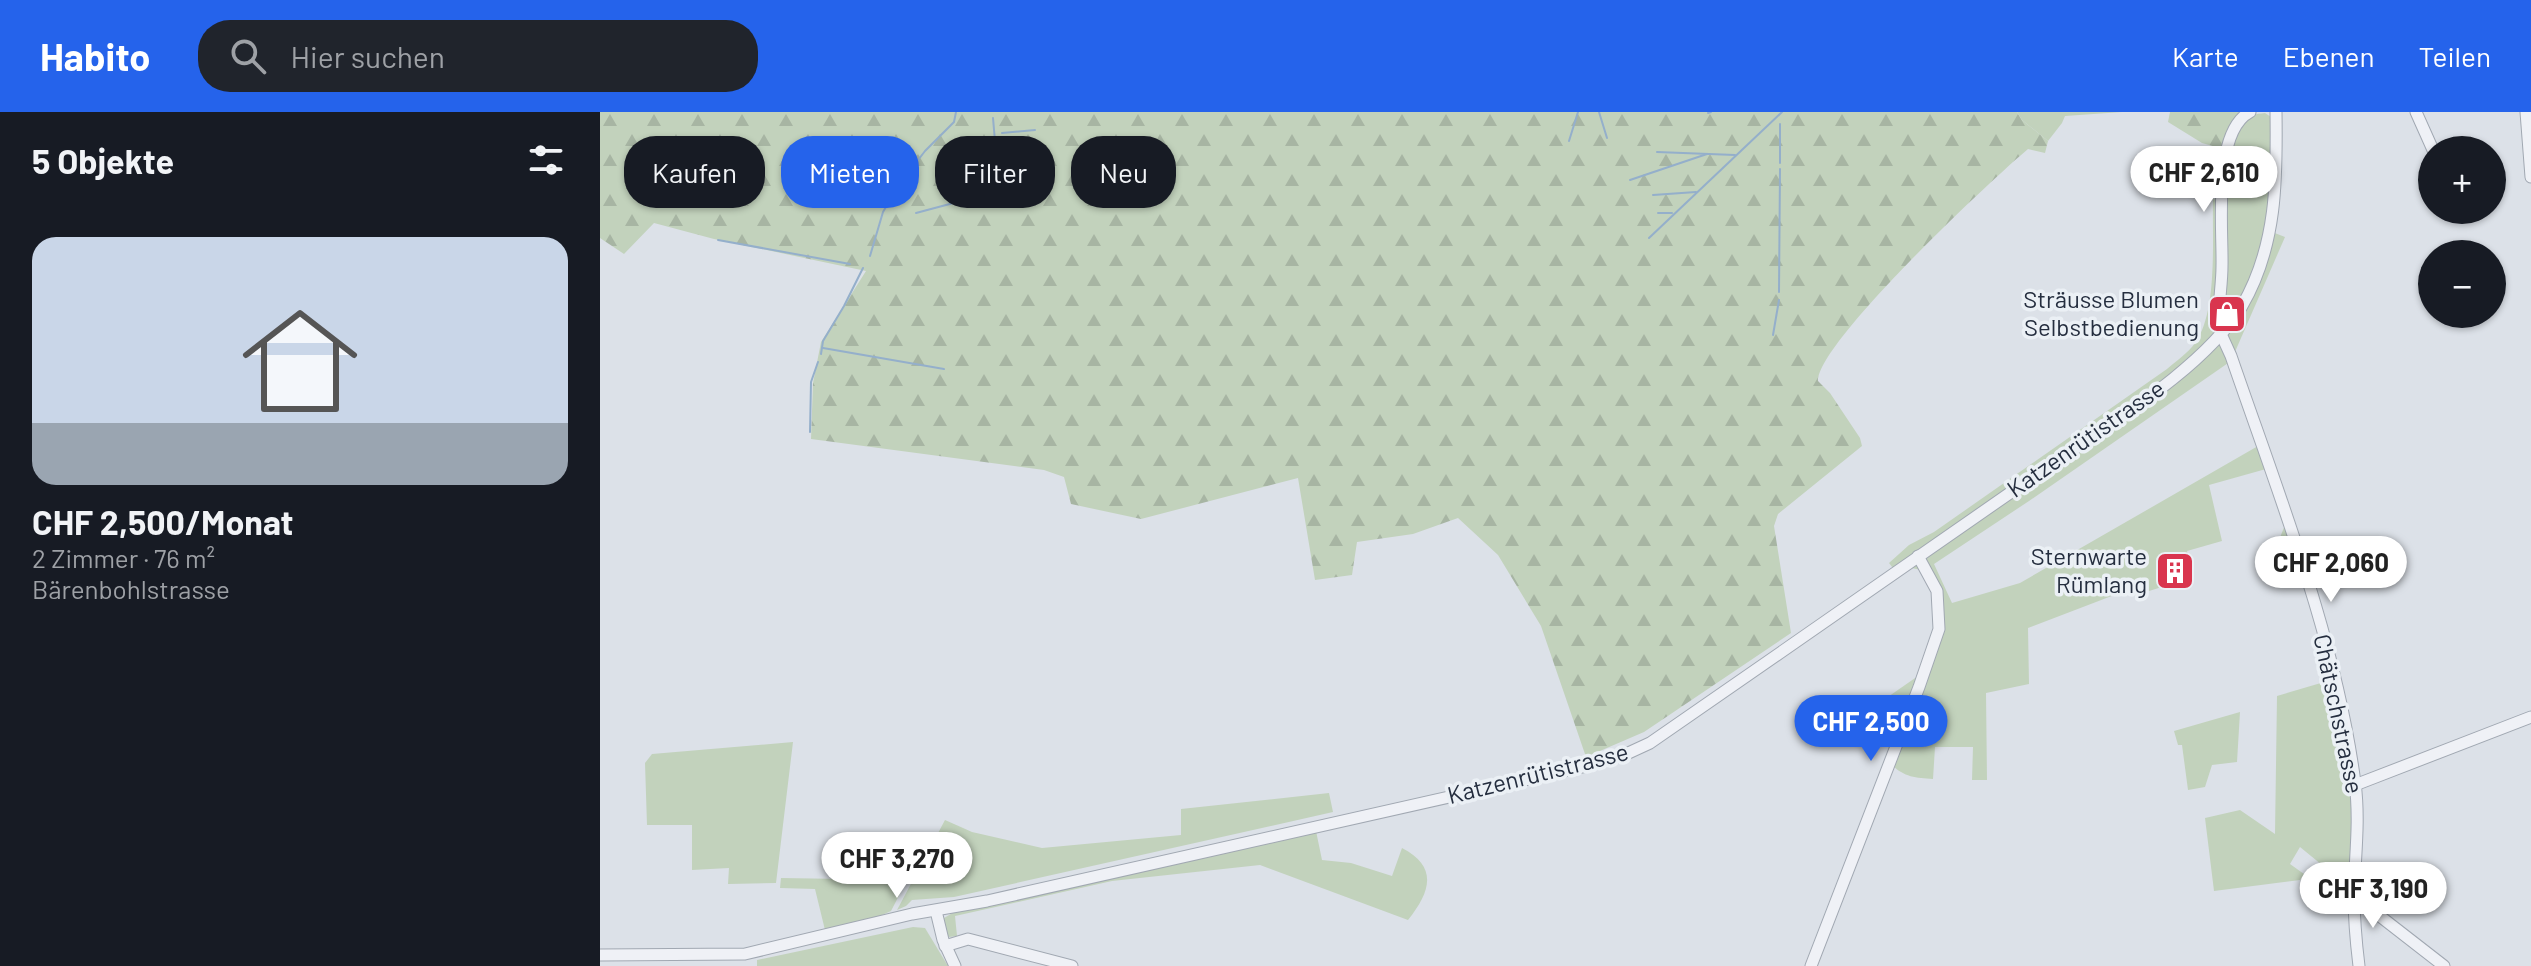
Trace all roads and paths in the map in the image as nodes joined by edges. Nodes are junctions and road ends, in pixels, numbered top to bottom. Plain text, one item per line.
1 (2250, 112) edge
2 (2276, 112) edge
3 (2416, 112) edge
4 (2526, 112) edge
5 (2427, 136) edge
6 (2531, 177) edge
7 (2224, 330) junction
8 (1918, 556) junction
9 (2531, 717) edge
10 (2355, 785) junction
11 (2354, 896) junction
12 (936, 911) junction
13 (945, 946) junction
14 (600, 955) edge
15 (955, 966) edge
16 (1072, 966) edge
17 (1811, 966) edge
18 (2359, 966) edge
19 (2444, 966) edge

1 - 7 street, Chätschstrasse
2 - 7 street, Katzenrütistrasse
3 - 5 street
4 - 6 street
7 - 8 street, Katzenrütistrasse
7 - 10 street, Chätschstrasse
8 - 12 street, Katzenrütistrasse
8 - 17 street
9 - 10 street
10 - 11 street, Chätschstrasse
11 - 18 street, Chätschstrasse
11 - 19 street
12 - 13 street
12 - 14 street, Katzenrütistrasse
13 - 15 street
13 - 16 street

